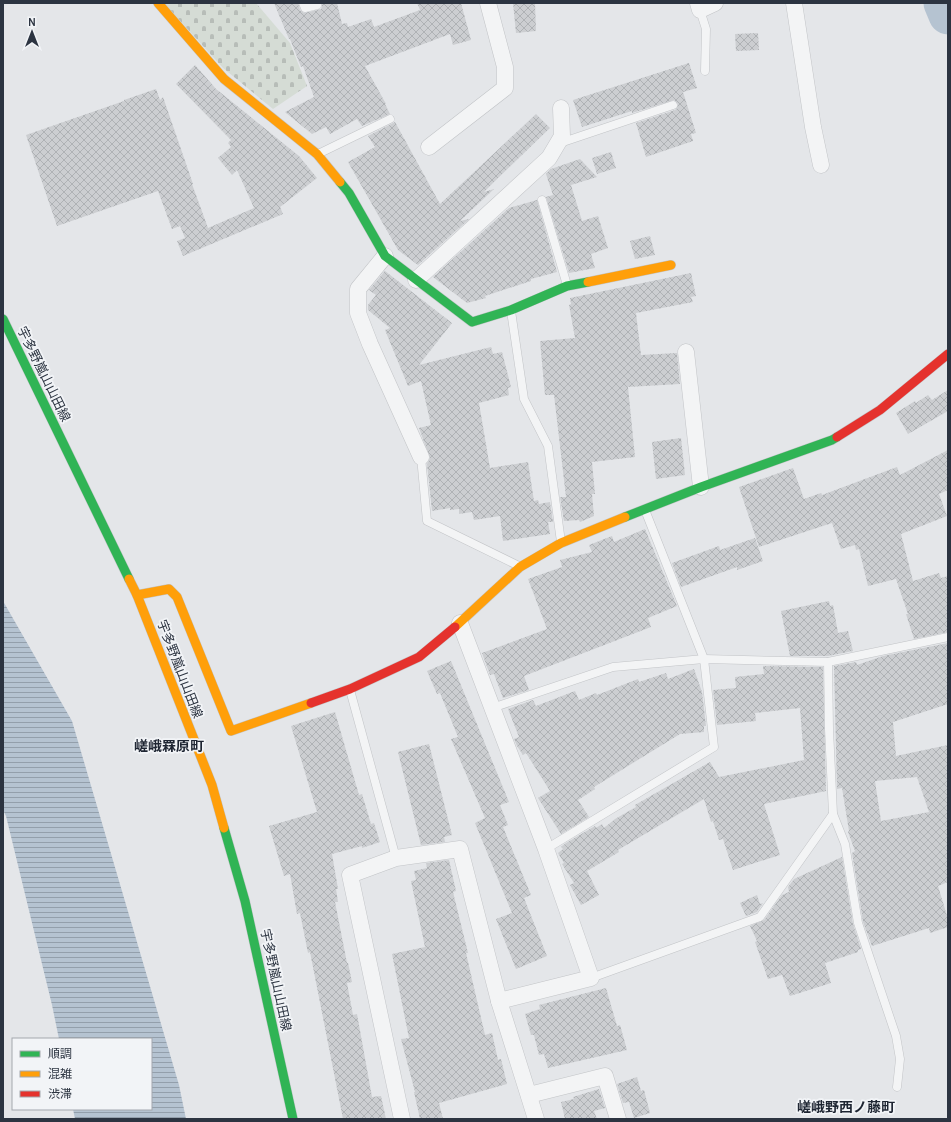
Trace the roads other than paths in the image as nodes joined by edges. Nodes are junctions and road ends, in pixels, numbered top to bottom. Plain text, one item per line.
1 (158, 3) edge
2 (303, 3) edge
3 (488, 3) edge
4 (716, 3) edge
5 (794, 3) edge
6 (317, 5) dead end
7 (699, 6) edge
8 (706, 71) dead end
9 (673, 105) dead end
10 (561, 108) dead end
11 (390, 118) dead end
12 (557, 144) junction
13 (429, 147) dead end
14 (317, 154) junction
15 (821, 165) dead end
16 (542, 200) dead end
17 (384, 256) junction
18 (671, 264) dead end
19 (416, 280) junction
20 (568, 286) junction
21 (511, 310) junction
22 (3, 319) edge
23 (686, 352) dead end
24 (948, 354) edge
25 (421, 457) joint
26 (701, 487) junction
27 (645, 510) junction
28 (561, 543) junction
29 (520, 567) junction
30 (137, 595) junction
31 (460, 623) junction
32 (948, 637) edge
33 (704, 659) junction
34 (828, 662) junction
35 (350, 689) junction
36 (492, 708) junction
37 (833, 814) junction
38 (546, 849) junction
39 (396, 858) junction
40 (591, 978) junction
41 (499, 1002) junction
42 (897, 1088) dead end
43 (529, 1095) junction
44 (292, 1119) edge
45 (402, 1119) edge
46 (536, 1119) edge
47 (618, 1119) edge

1 - 14 street
2 - 6 lane
3 - 13 street
4 - 7 street
5 - 15 street
7 - 8 lane
9 - 12 lane
10 - 12 street
11 - 14 lane
12 - 19 street
14 - 17 street
16 - 20 lane
17 - 19 street
17 - 25 street
18 - 20 street
19 - 21 street
20 - 21 street
21 - 28 lane
22 - 30 street, 宇多野嵐山山田線
23 - 26 street
24 - 26 street
25 - 29 lane
26 - 27 street
27 - 28 street
27 - 33 lane
28 - 29 street
29 - 31 street
30 - 35 street
30 - 44 street, 宇多野嵐山山田線
31 - 35 street
31 - 36 street
32 - 34 lane
33 - 34 lane
33 - 36 lane
33 - 38 lane
34 - 37 lane
35 - 39 lane
36 - 38 street
37 - 40 lane
37 - 42 lane
38 - 40 street
39 - 41 street
39 - 45 street
40 - 41 street
41 - 43 street
43 - 46 street
43 - 47 street

